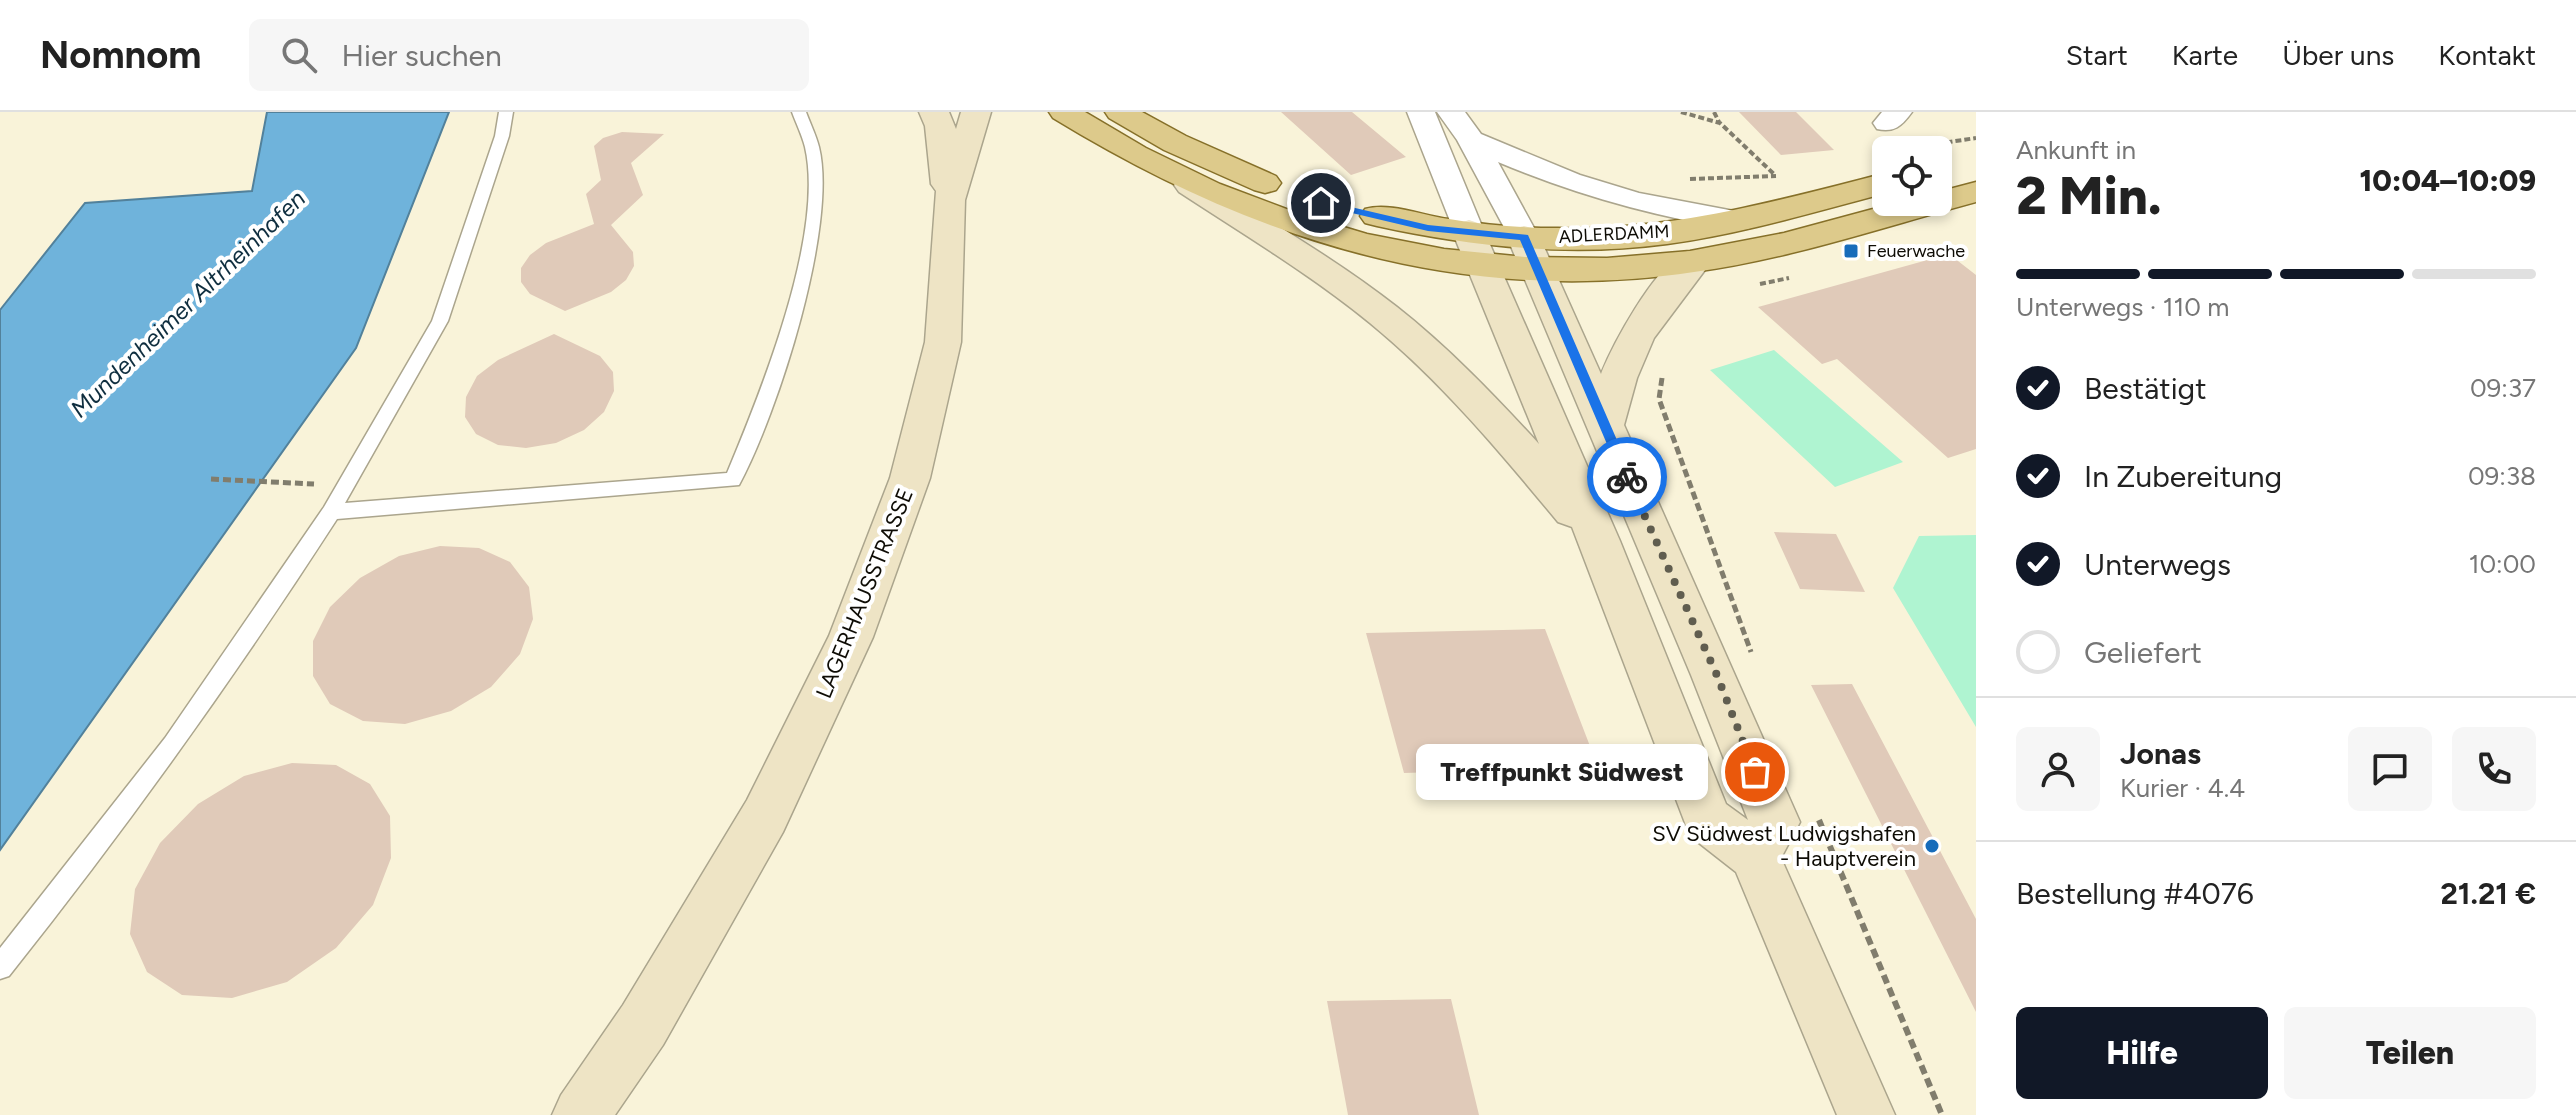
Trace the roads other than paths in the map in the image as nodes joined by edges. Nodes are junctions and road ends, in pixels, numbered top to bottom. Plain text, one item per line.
1 (506, 112) edge
2 (799, 112) edge
3 (976, 112) edge
4 (1064, 112) edge
5 (1120, 112) edge
6 (1421, 112) edge
7 (1451, 112) edge
8 (939, 117) edge
9 (1471, 140) junction
10 (1190, 185) junction
11 (1872, 187) edge
12 (1976, 192) edge
13 (1952, 198) edge
14 (949, 200) junction
15 (1884, 216) edge
16 (1739, 221) junction
17 (1476, 248) junction
18 (1531, 253) junction
19 (1694, 262) junction
20 (1604, 427) junction
21 (331, 512) junction
22 (1599, 541) junction
23 (1754, 855) junction
24 (0, 967) edge
25 (581, 1115) edge
26 (1866, 1115) edge

1 - 21 lane
2 - 21 lane
3 - 14 street, LAGERHAUSSTRASSE
4 - 10 main road
5 - 17 main road
6 - 17 street
7 - 9 street
8 - 14 street
9 - 16 street
9 - 18 street
10 - 17 main road
10 - 22 street
11 - 16 main road, ADLERDAMM
12 - 13 main road, ADLERDAMM
14 - 25 street, LAGERHAUSSTRASSE
15 - 19 main road, ADLERDAMM
16 - 18 main road, ADLERDAMM
17 - 18 main road
17 - 22 street
18 - 19 main road, ADLERDAMM
18 - 20 street
19 - 20 street
20 - 23 street
21 - 24 lane
22 - 23 street
23 - 26 street

